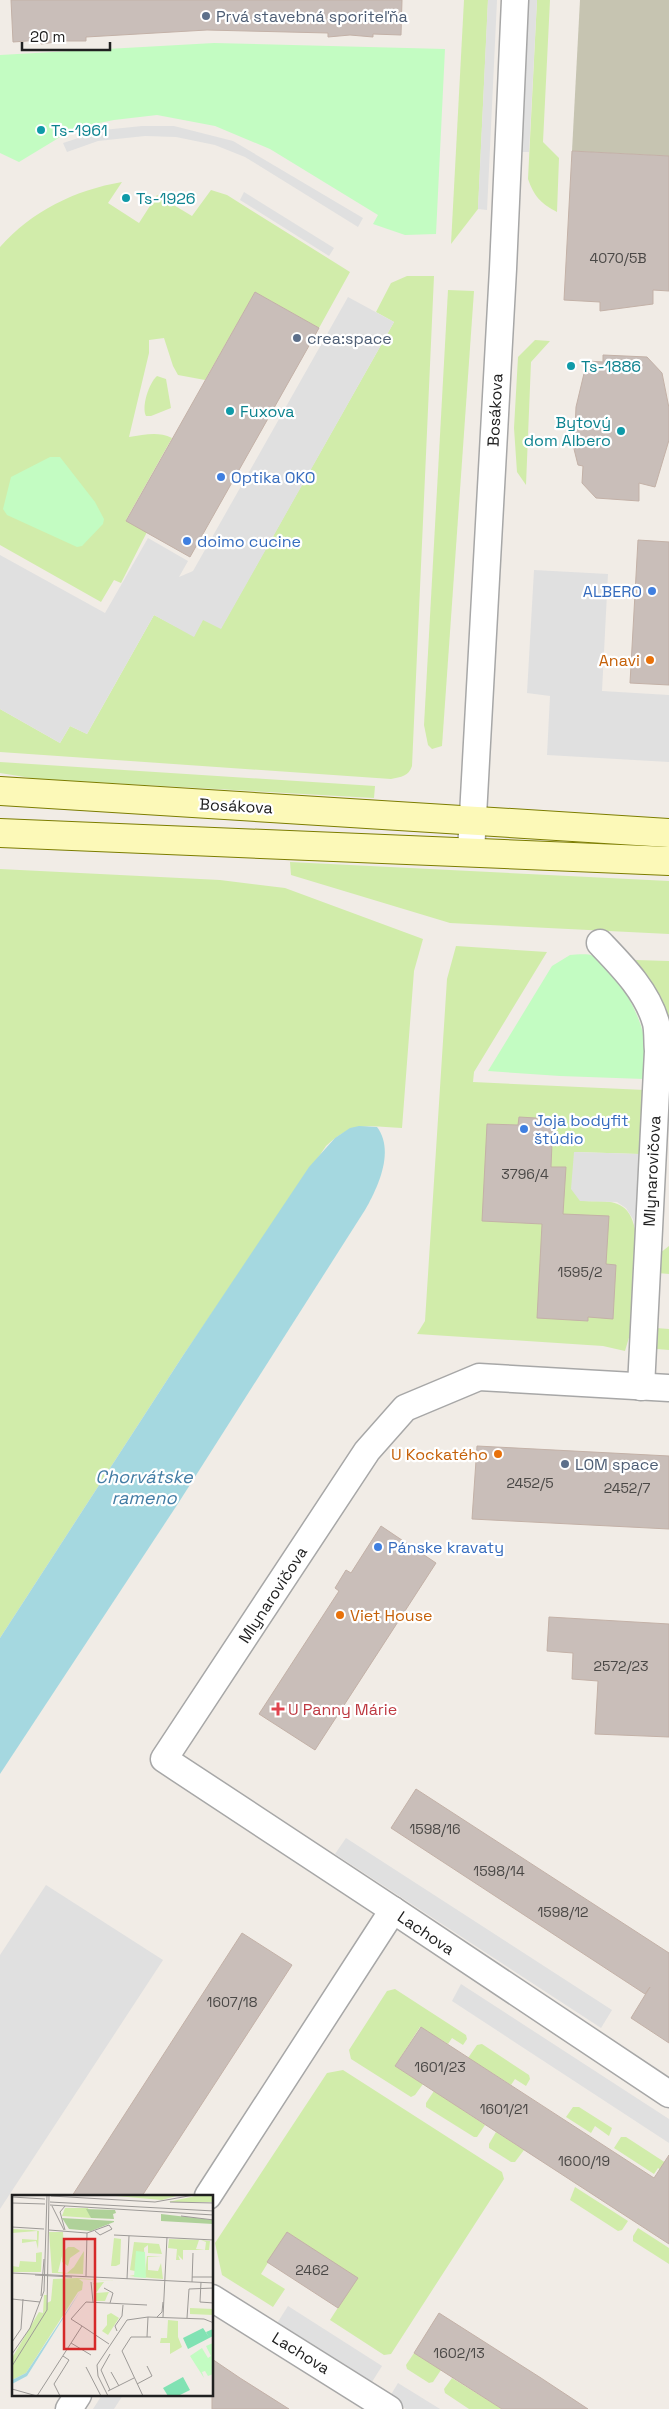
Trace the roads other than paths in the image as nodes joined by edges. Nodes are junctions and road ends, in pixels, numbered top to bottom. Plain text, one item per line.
1 (515, 0) edge
2 (0, 791) edge
3 (472, 820) junction
4 (0, 833) edge
5 (669, 833) edge
6 (471, 852) junction
7 (669, 861) edge
8 (600, 943) dead end
9 (641, 1387) junction
10 (669, 1388) edge
11 (393, 1910) junction
12 (669, 2094) edge
13 (209, 2195) edge
14 (214, 2299) edge
15 (77, 2396) edge
16 (69, 2409) edge
17 (390, 2409) edge

1 - 3 street, Bosákova
2 - 3 street, Bosákova
3 - 5 street, Bosákova
3 - 6 street, Bosákova
4 - 6 street
6 - 7 street
8 - 9 street, Mlynarovičova
9 - 10 street, Mlynarovičova
9 - 11 street, Mlynarovičova
11 - 12 street, Lachova
11 - 13 street, Lachova
14 - 17 street, Lachova
15 - 16 street

